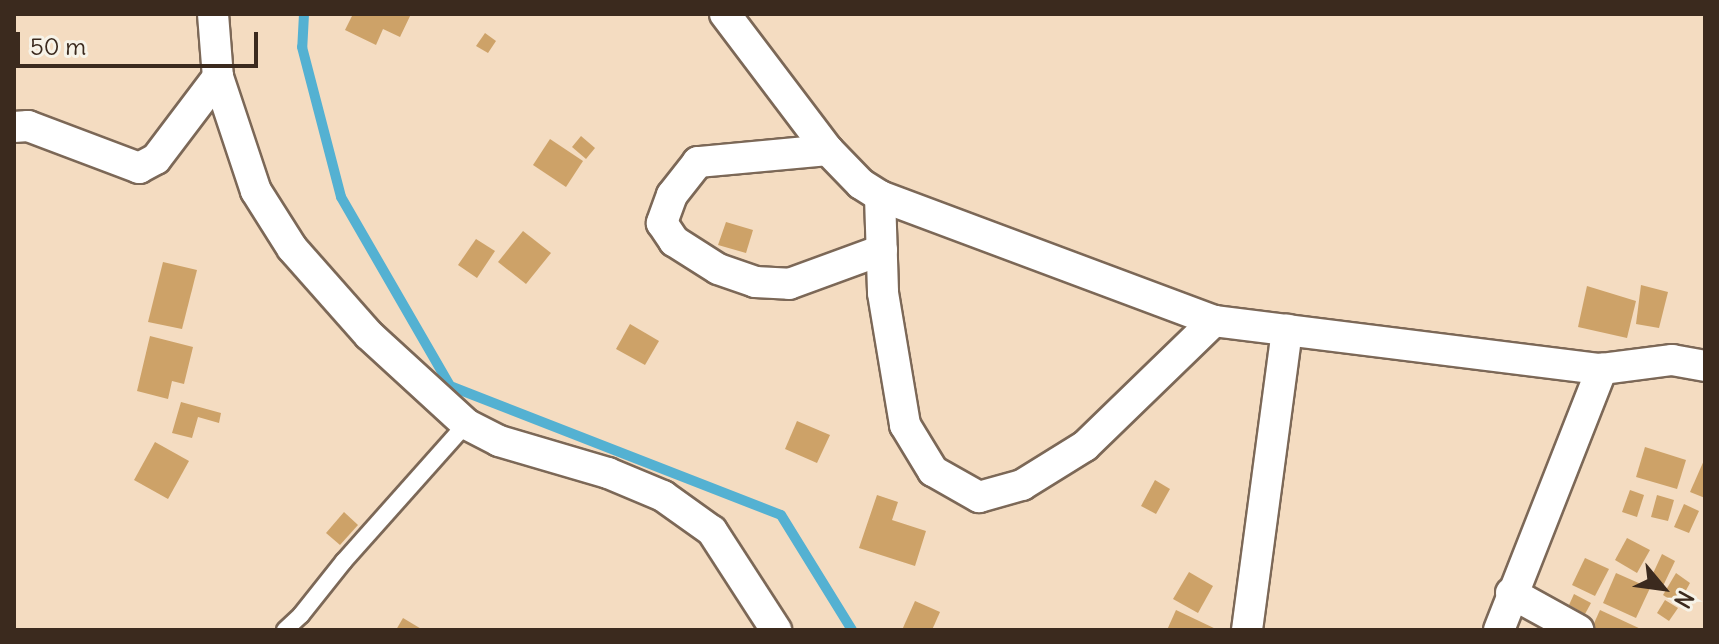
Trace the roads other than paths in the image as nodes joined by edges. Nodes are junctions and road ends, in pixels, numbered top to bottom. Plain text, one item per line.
1 (213, 14) edge
2 (725, 14) edge
3 (218, 77) junction
4 (14, 127) edge
5 (828, 150) junction
6 (880, 196) junction
7 (882, 250) junction
8 (1214, 321) junction
9 (1287, 330) junction
10 (1705, 366) edge
11 (1602, 369) junction
12 (466, 424) junction
13 (1511, 593) junction
14 (285, 630) edge
15 (776, 630) edge
16 (1247, 630) edge
17 (1499, 630) edge
18 (1578, 630) edge

1 - 3 street
2 - 5 street
3 - 4 street
3 - 12 street
5 - 6 street
5 - 7 street
6 - 7 street
6 - 8 street
7 - 8 street
8 - 9 street
9 - 11 street
9 - 16 street
10 - 11 street
11 - 13 street
12 - 14 lane
12 - 15 street
13 - 17 street
13 - 18 street

